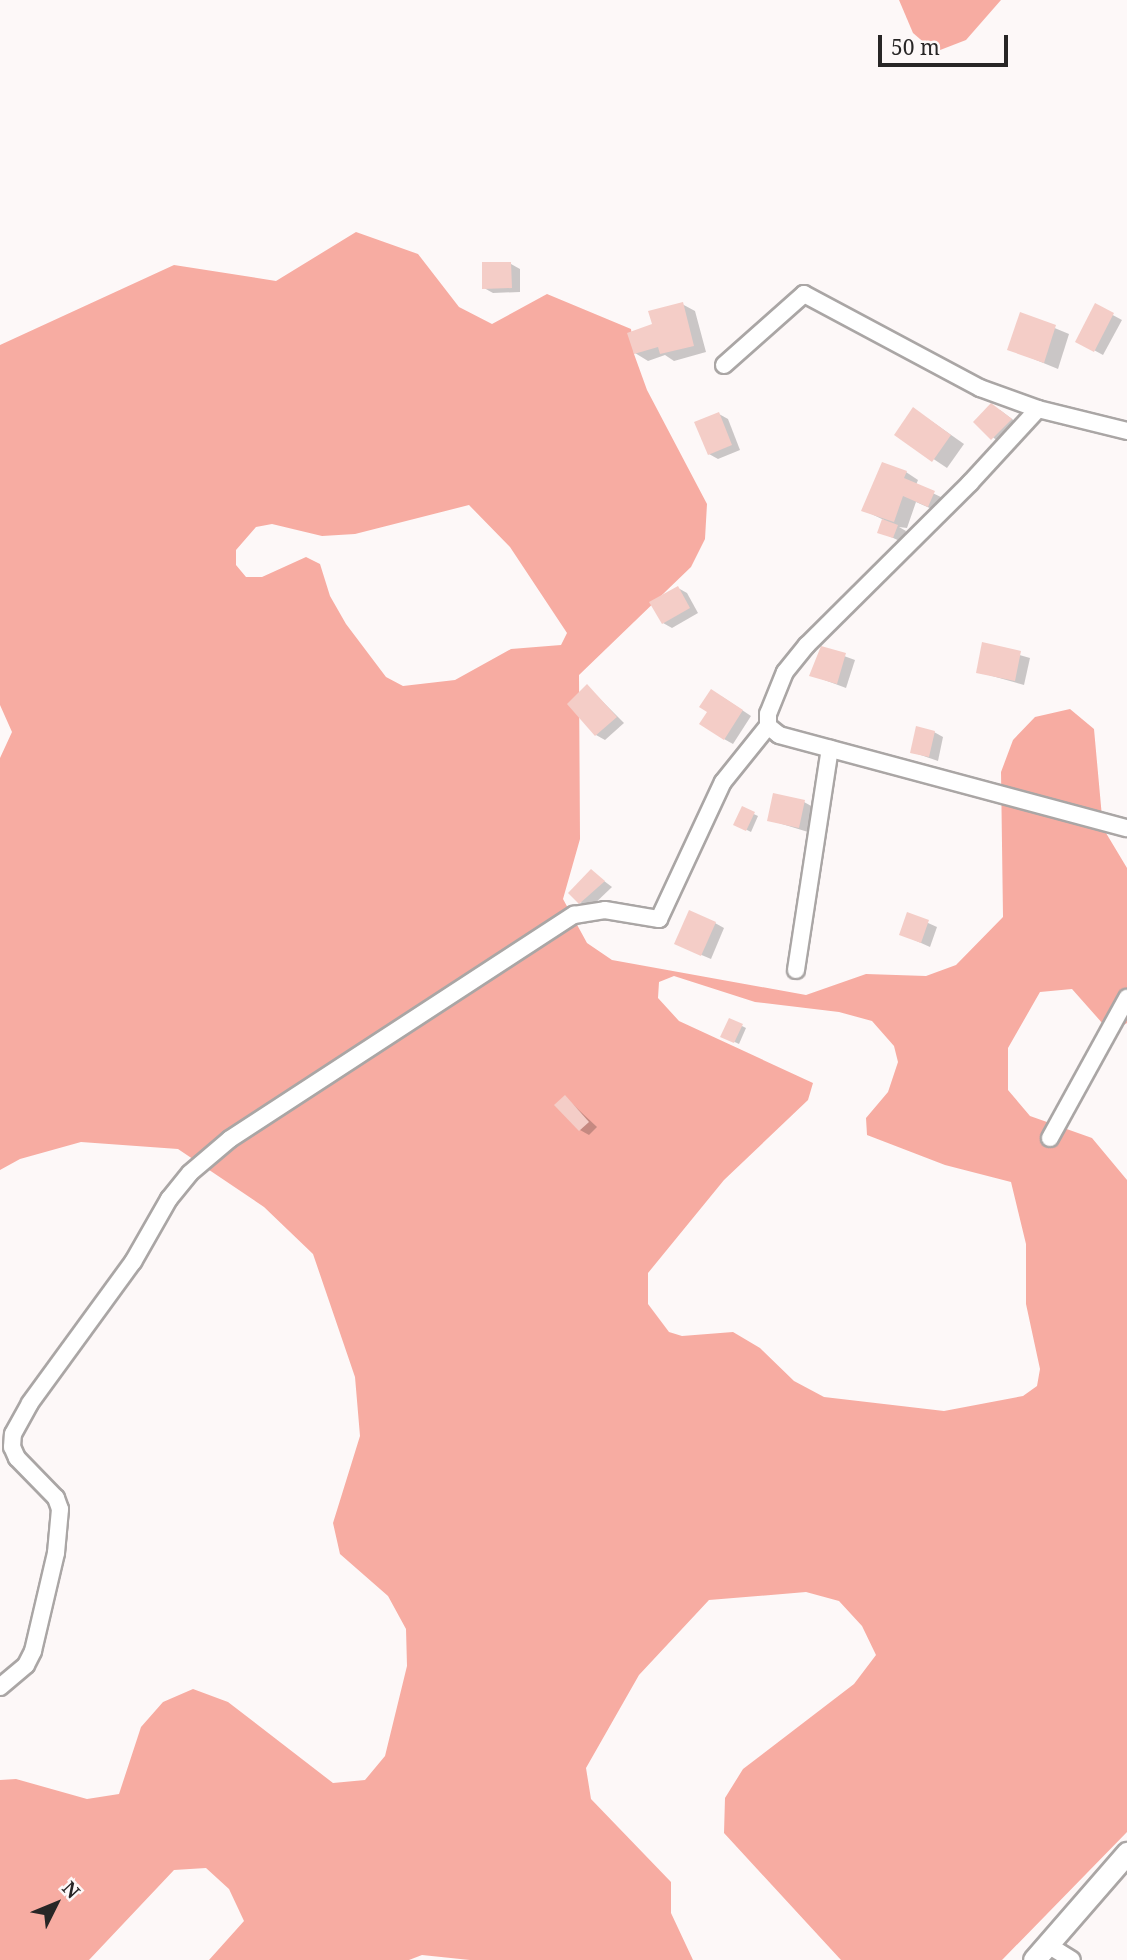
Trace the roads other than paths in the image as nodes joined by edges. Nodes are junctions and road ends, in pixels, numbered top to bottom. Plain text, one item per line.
1 (724, 365) dead end
2 (1038, 408) junction
3 (1127, 431) edge
4 (768, 726) junction
5 (830, 749) junction
6 (1127, 828) edge
7 (796, 971) dead end
8 (1127, 998) edge
9 (1049, 1138) dead end
10 (0, 1687) edge
11 (1127, 1853) edge
12 (1041, 1952) edge
13 (1072, 1960) edge

1 - 2 street
2 - 3 street
2 - 4 street
4 - 5 street
4 - 10 street
5 - 6 street
5 - 7 street
8 - 9 street
11 - 12 street
12 - 13 street

